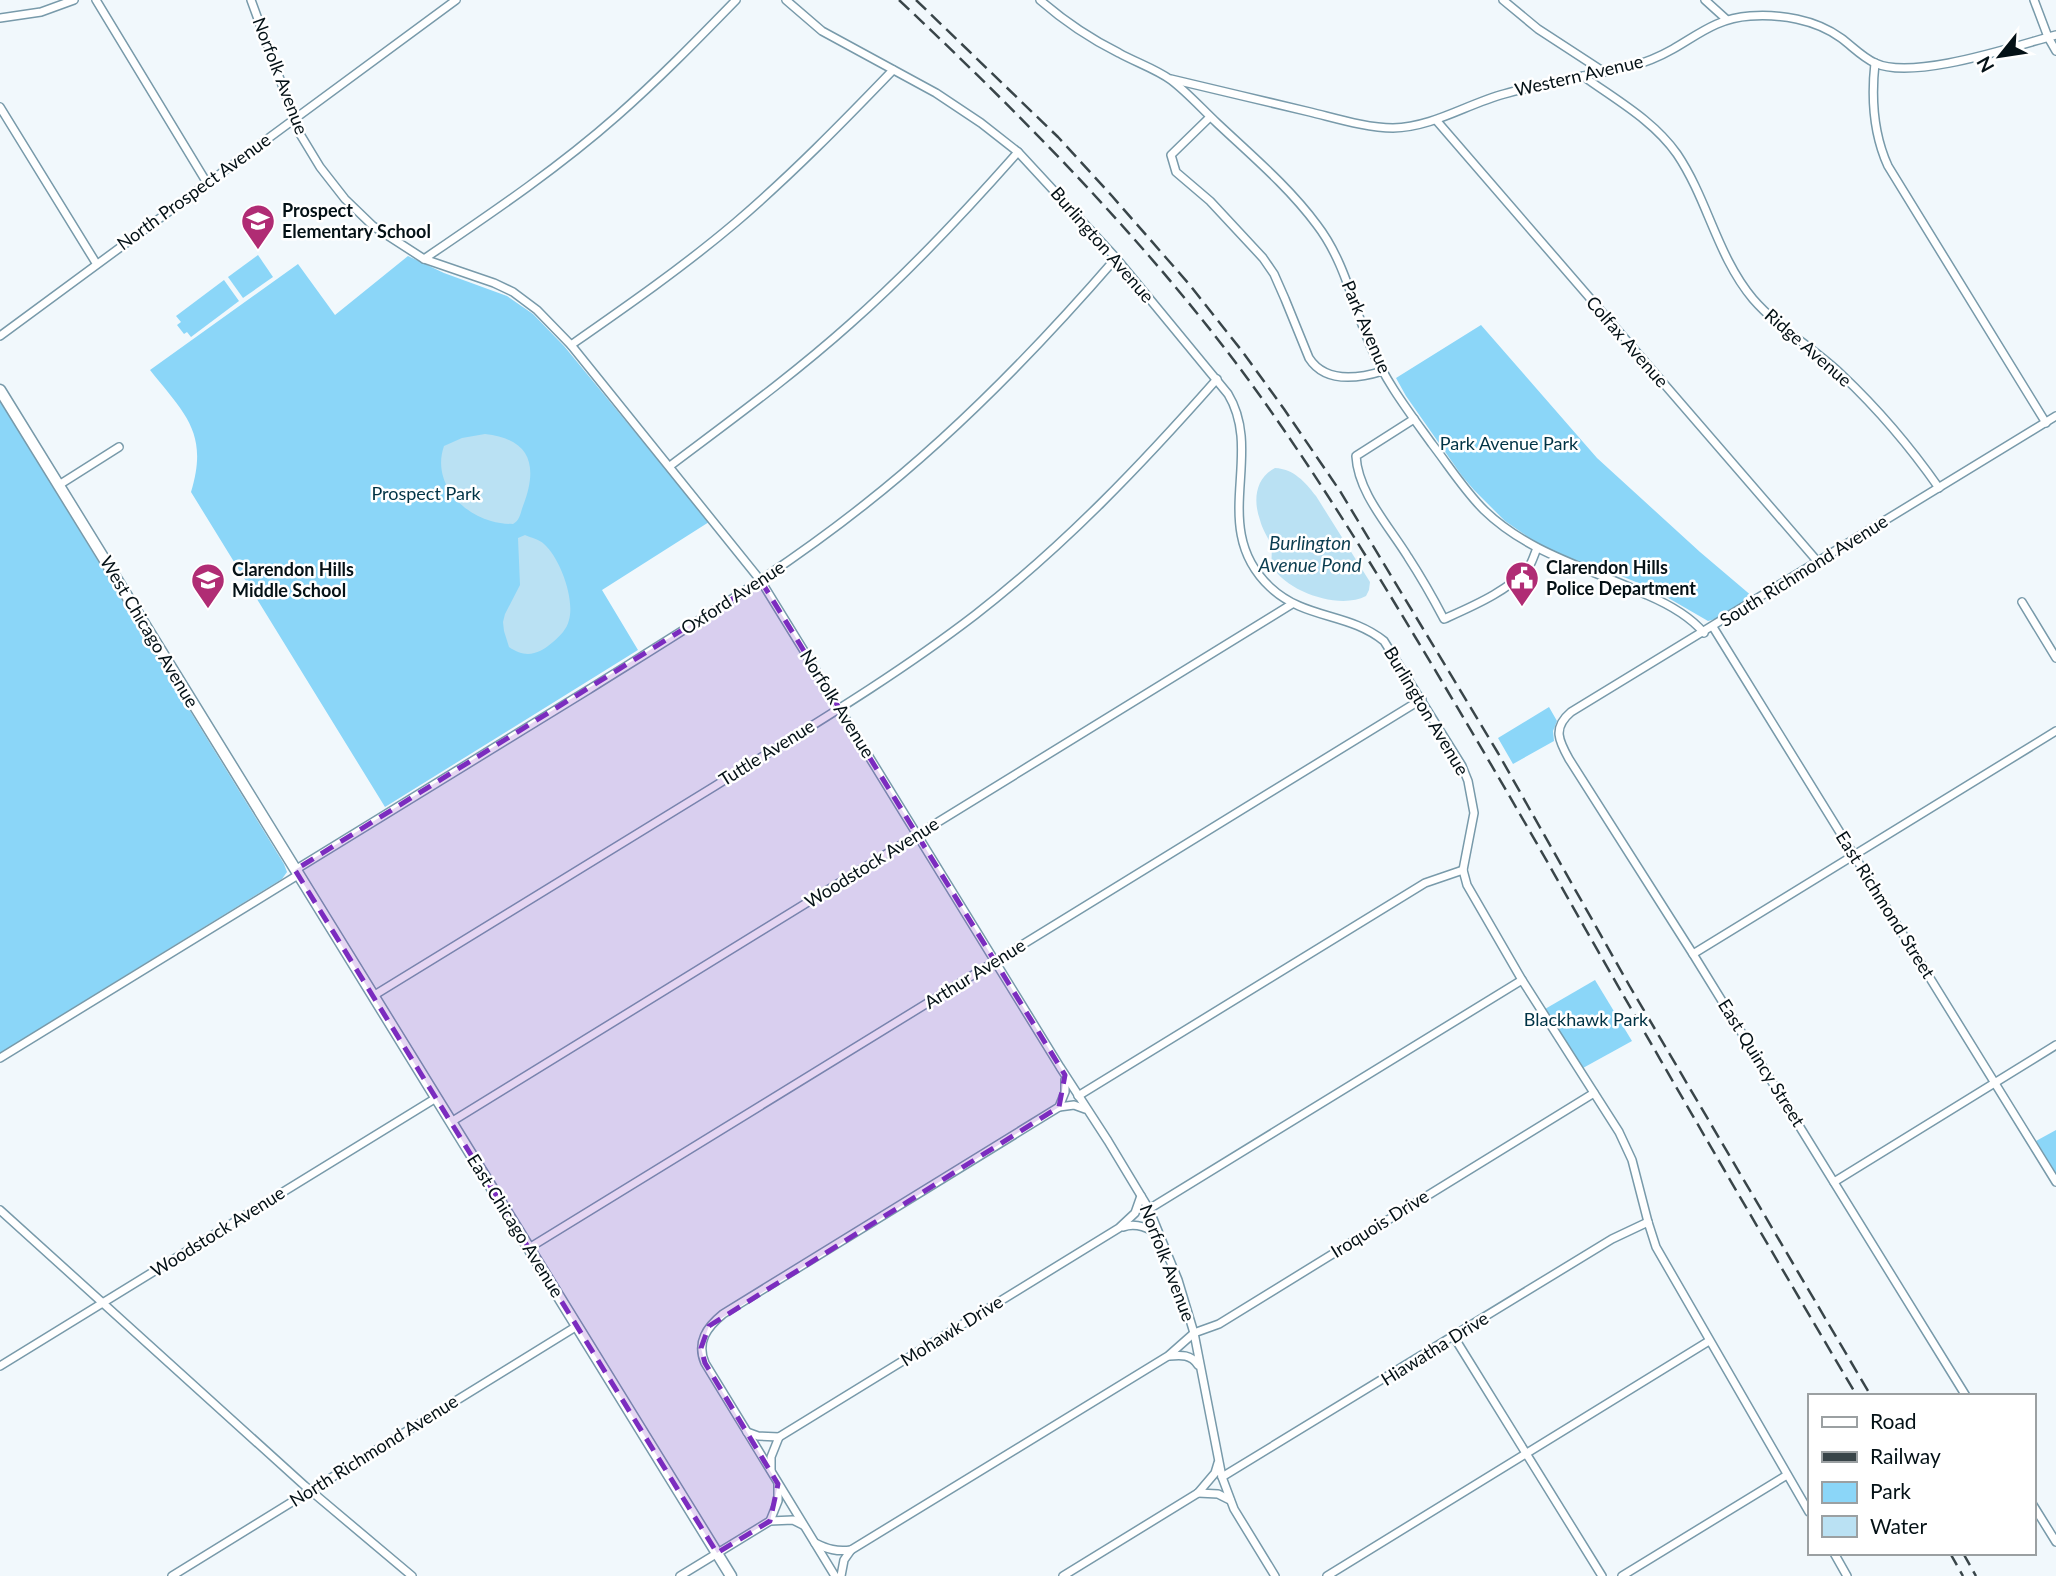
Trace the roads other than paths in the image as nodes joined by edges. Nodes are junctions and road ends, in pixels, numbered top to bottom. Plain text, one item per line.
1 (74, 0) edge
2 (96, 0) edge
3 (251, 0) edge
4 (456, 0) edge
5 (736, 0) edge
6 (786, 0) edge
7 (1040, 0) edge
8 (1503, 0) edge
9 (1705, 0) edge
10 (2034, 0) edge
11 (0, 18) edge
12 (1726, 19) junction
13 (2052, 36) edge
14 (2056, 51) edge
15 (1875, 63) junction
16 (893, 70) junction
17 (1604, 72) junction
18 (1583, 76) junction
19 (1170, 79) junction
20 (0, 107) edge
21 (1210, 117) junction
22 (294, 119) junction
23 (1436, 120) junction
24 (1018, 152) junction
25 (207, 183) junction
26 (1116, 258) junction
27 (424, 259) junction
28 (96, 263) junction
29 (0, 336) edge
30 (572, 345) junction
31 (1383, 371) junction
32 (1217, 379) junction
33 (0, 390) edge
34 (2056, 416) edge
35 (1414, 419) junction
36 (2046, 423) junction
37 (119, 447) dead end
38 (670, 466) junction
39 (59, 485) junction
40 (1939, 488) junction
41 (1537, 548) junction
42 (1818, 562) junction
43 (761, 581) junction
44 (2022, 602) dead end
45 (1292, 604) junction
46 (1713, 627) junction
47 (1704, 633) junction
48 (2056, 658) edge
49 (1422, 699) junction
50 (840, 709) junction
51 (1559, 730) joint
52 (2056, 730) edge
53 (918, 835) junction
54 (1854, 855) junction
55 (1463, 870) junction
56 (297, 872) junction
57 (1693, 954) junction
58 (995, 962) junction
59 (1522, 981) junction
60 (373, 996) junction
61 (2056, 1045) edge
62 (0, 1058) edge
63 (1065, 1075) junction
64 (1994, 1083) junction
65 (1594, 1093) junction
66 (1078, 1096) junction
67 (436, 1098) junction
68 (1059, 1107) junction
69 (1087, 1110) junction
70 (451, 1122) junction
71 (1834, 1182) junction
72 (2056, 1182) edge
73 (1141, 1196) junction
74 (1149, 1209) junction
75 (0, 1210) edge
76 (1648, 1222) junction
77 (1119, 1228) junction
78 (1161, 1239) junction
79 (529, 1248) junction
80 (103, 1303) junction
81 (577, 1326) junction
82 (1194, 1333) junction
83 (1454, 1337) junction
84 (1709, 1341) junction
85 (1168, 1356) junction
86 (0, 1366) edge
87 (1202, 1373) junction
88 (1965, 1394) edge
89 (747, 1432) junction
90 (779, 1437) junction
91 (1526, 1453) junction
92 (1218, 1462) junction
93 (772, 1473) junction
94 (1787, 1475) junction
95 (1222, 1477) junction
96 (778, 1484) junction
97 (311, 1490) junction
98 (1198, 1493) junction
99 (1230, 1500) junction
100 (2035, 1508) edge
101 (1808, 1510) edge
102 (770, 1521) junction
103 (804, 1525) junction
104 (2056, 1542) edge
105 (815, 1543) junction
106 (851, 1550) junction
107 (717, 1553) junction
108 (1835, 1555) edge
109 (172, 1576) edge
110 (412, 1576) edge
111 (680, 1576) edge
112 (731, 1576) edge
113 (838, 1576) edge
114 (1063, 1576) edge
115 (1275, 1576) edge
116 (1327, 1576) edge
117 (1602, 1576) edge
118 (1622, 1576) edge
119 (1847, 1576) edge

1 - 11 street
2 - 25 street
3 - 22 street, Norfolk Avenue
4 - 22 street, North Prospect Avenue
5 - 27 street
6 - 16 street, Burlington Avenue
7 - 19 street, Park Avenue
8 - 17 street
9 - 12 street
10 - 13 street
12 - 15 street, Western Avenue
12 - 17 street, Western Avenue
13 - 14 street
13 - 15 street, Western Avenue
15 - 36 street
16 - 24 street, Burlington Avenue
16 - 30 street
17 - 18 street, Western Avenue
18 - 23 street, Western Avenue
18 - 40 street, Ridge Avenue
19 - 21 street, Park Avenue
19 - 23 street, Western Avenue
20 - 28 street
21 - 31 street, Park Avenue
21 - 31 street
22 - 25 street, North Prospect Avenue
22 - 27 street, Norfolk Avenue
23 - 42 street, Colfax Avenue
24 - 26 street, Burlington Avenue
24 - 38 street
25 - 28 street, North Prospect Avenue
26 - 32 street, Burlington Avenue
26 - 43 street, Oxford Avenue
27 - 30 street, Norfolk Avenue
28 - 29 street, North Prospect Avenue
30 - 38 street, Norfolk Avenue
31 - 35 street, Park Avenue
32 - 45 street, Burlington Avenue
32 - 50 street, Tuttle Avenue
33 - 39 main road, West Chicago Avenue
34 - 36 street, South Richmond Avenue
35 - 41 street, Park Avenue
35 - 41 street
36 - 40 street, South Richmond Avenue
37 - 39 street
38 - 43 street, Norfolk Avenue
39 - 56 main road, West Chicago Avenue
40 - 42 street, South Richmond Avenue
41 - 47 street, Park Avenue
42 - 46 street, South Richmond Avenue
43 - 50 street, Norfolk Avenue
43 - 56 street, Oxford Avenue
44 - 48 street
45 - 49 street, Burlington Avenue
45 - 53 street, Woodstock Avenue
46 - 47 street, South Richmond Avenue
46 - 54 street, East Richmond Street
47 - 51 street, South Richmond Avenue
49 - 55 street, Burlington Avenue
49 - 58 street, Arthur Avenue
50 - 53 street, Norfolk Avenue
50 - 60 street, Tuttle Avenue
51 - 57 street, East Quincy Street
52 - 54 street
53 - 58 street, Norfolk Avenue
53 - 70 street, Woodstock Avenue
54 - 57 street
54 - 64 street, East Richmond Street
55 - 59 street
55 - 66 street
56 - 60 main road, East Chicago Avenue
56 - 62 street, Oxford Avenue
57 - 71 street, East Quincy Street
58 - 63 street, Norfolk Avenue
58 - 79 street, Arthur Avenue
59 - 65 street
59 - 74 street
60 - 67 main road, East Chicago Avenue
61 - 64 street
63 - 66 street, Norfolk Avenue
63 - 68 street
64 - 71 street
64 - 72 street, East Richmond Street
65 - 76 street
65 - 82 street, Iroquois Drive
66 - 69 street, Norfolk Avenue
67 - 70 main road, East Chicago Avenue
67 - 80 street, Woodstock Avenue
68 - 69 street
68 - 89 street
69 - 73 street, Norfolk Avenue
70 - 79 main road, East Chicago Avenue
71 - 88 street, East Quincy Street
73 - 74 street, Norfolk Avenue
73 - 77 street, Mohawk Drive
74 - 78 street, Norfolk Avenue
75 - 80 street
76 - 83 street, Hiawatha Drive
76 - 84 street
77 - 78 street
77 - 90 street, Mohawk Drive
78 - 82 street, Norfolk Avenue
79 - 81 main road, East Chicago Avenue
80 - 86 street, Woodstock Avenue
80 - 97 street
81 - 97 street, North Richmond Avenue
81 - 107 main road, East Chicago Avenue
82 - 85 street, Iroquois Drive
82 - 87 street, Norfolk Avenue
83 - 91 street
83 - 95 street, Hiawatha Drive
84 - 91 street
84 - 94 street
85 - 87 street
85 - 106 street, Iroquois Drive
87 - 92 street, Norfolk Avenue
89 - 90 street
89 - 93 street
90 - 93 street
91 - 116 street
91 - 117 street
92 - 95 street, Norfolk Avenue
92 - 98 street
93 - 96 street
94 - 101 street
94 - 118 street
95 - 99 street, Norfolk Avenue
96 - 102 street
96 - 103 street
97 - 109 street, North Richmond Avenue
97 - 110 street
98 - 99 street
98 - 114 street
99 - 115 street, Norfolk Avenue
100 - 104 street
102 - 103 street
102 - 107 street
103 - 105 street
105 - 106 street
105 - 113 street
106 - 113 street
107 - 111 street
107 - 112 main road, East Chicago Avenue
108 - 119 street

